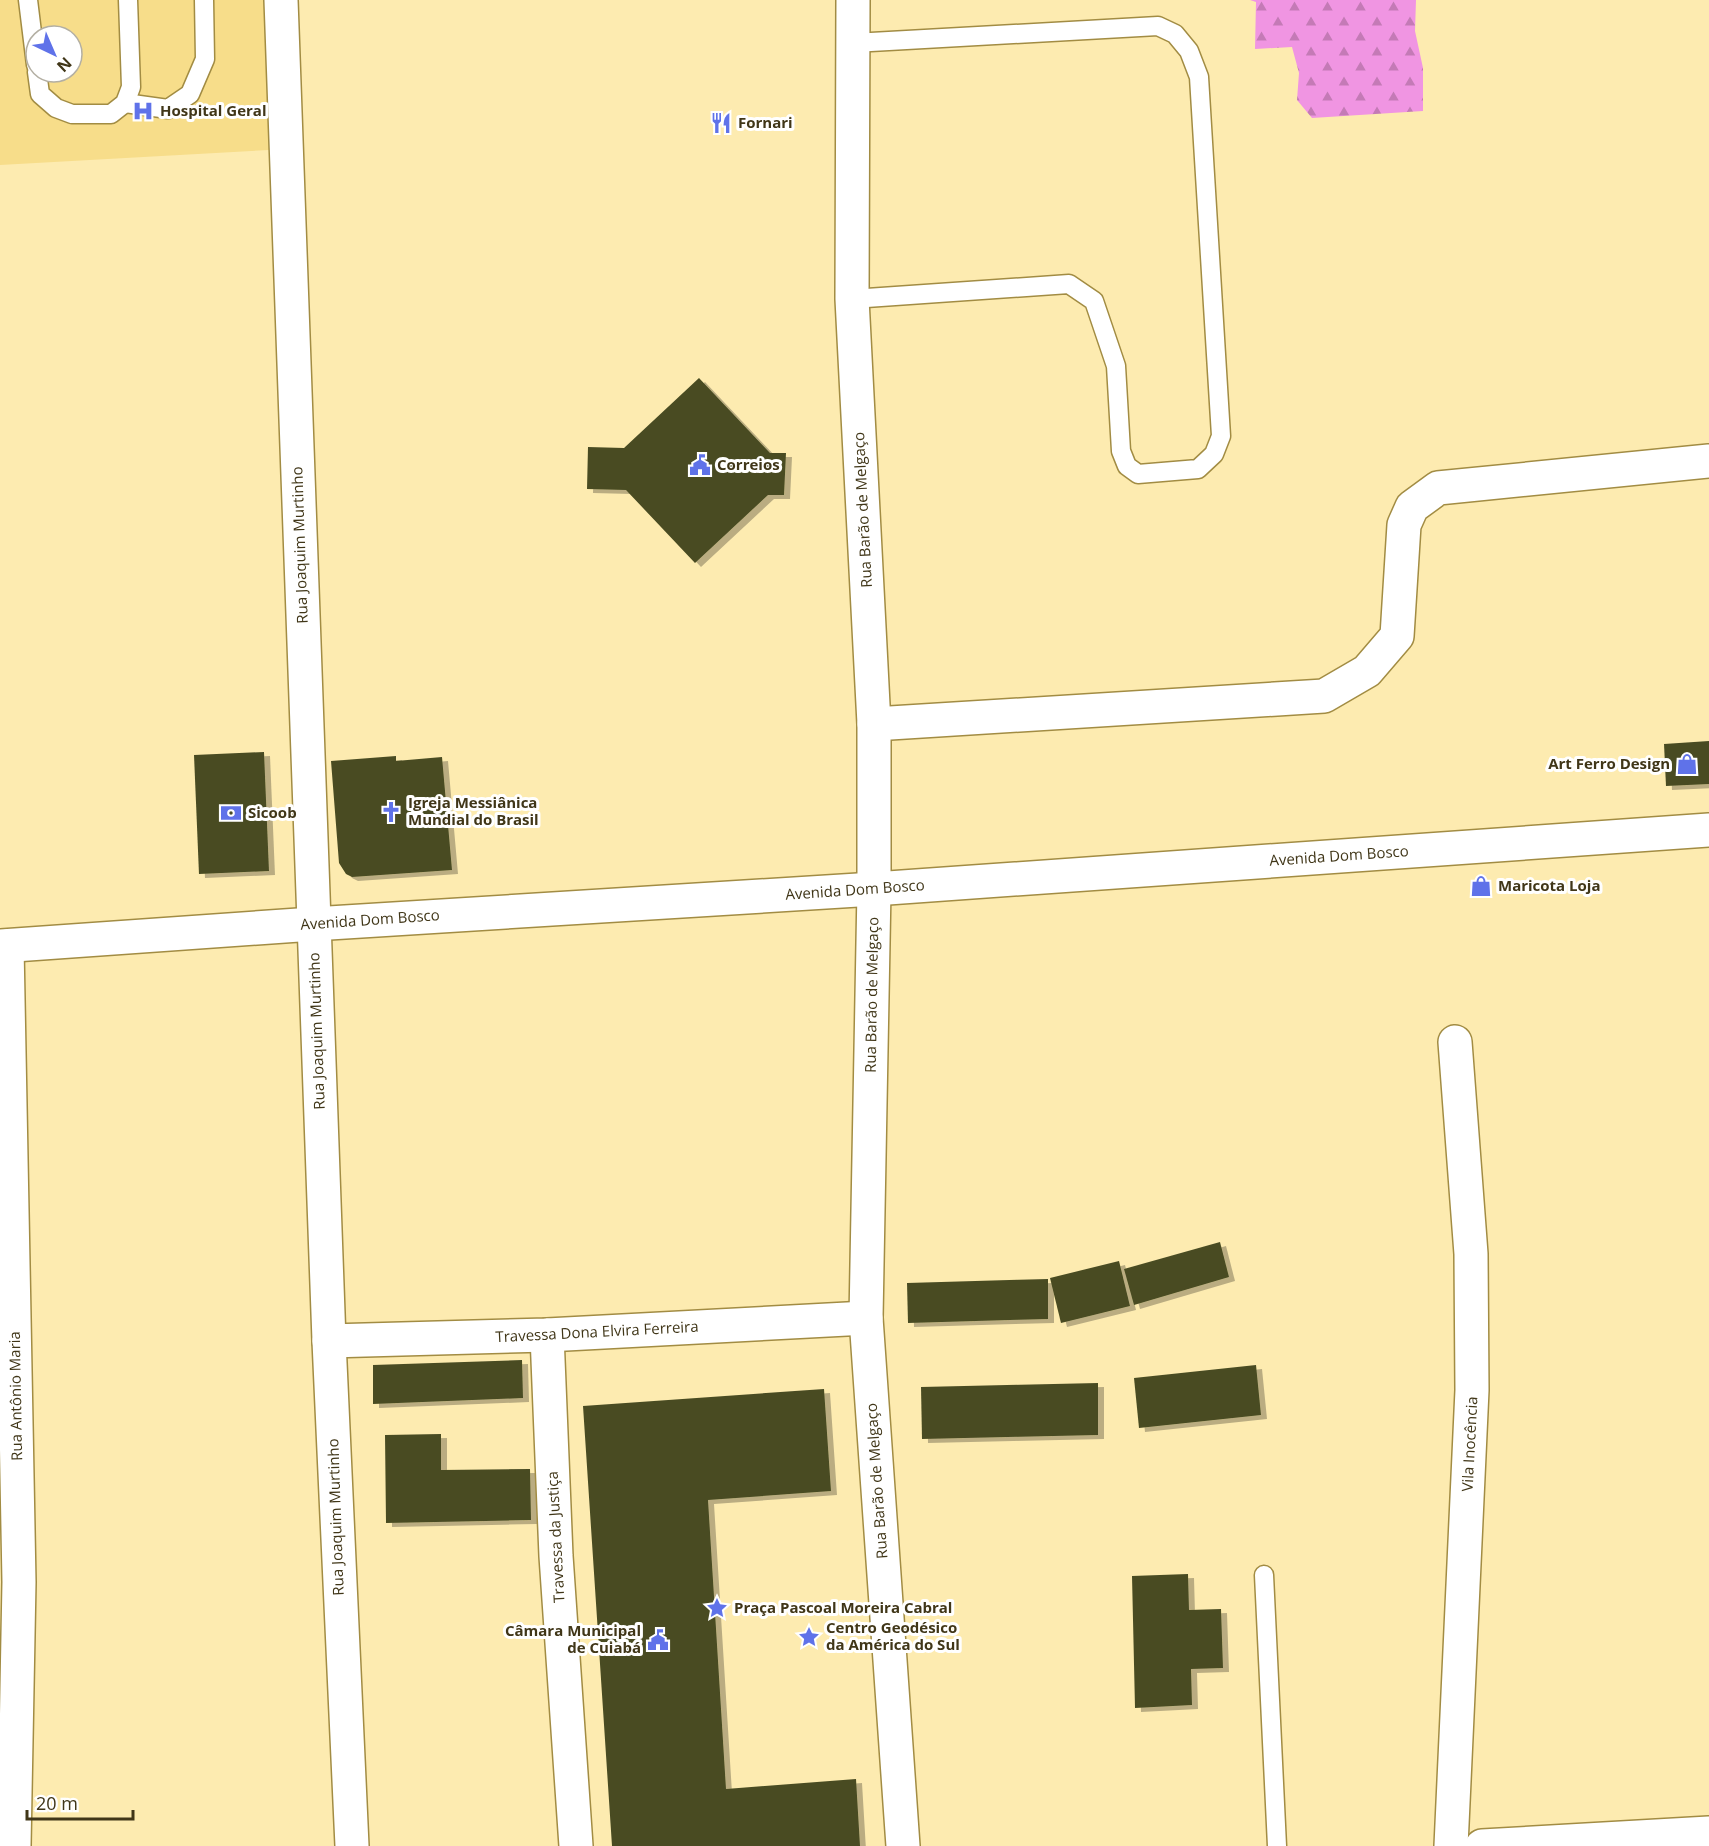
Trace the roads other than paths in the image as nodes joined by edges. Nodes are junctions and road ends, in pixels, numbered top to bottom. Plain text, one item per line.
1 (28, 0) edge
2 (128, 0) edge
3 (204, 0) edge
4 (281, 0) edge
5 (853, 0) edge
6 (31, 24) edge
7 (853, 43) junction
8 (39, 84) edge
9 (125, 103) junction
10 (852, 299) junction
11 (1709, 461) edge
12 (874, 724) junction
13 (1709, 830) edge
14 (874, 889) junction
15 (313, 924) junction
16 (4, 946) edge
17 (1455, 1042) dead end
18 (866, 1318) junction
19 (547, 1335) junction
20 (328, 1341) junction
21 (1264, 1575) dead end
22 (1709, 1833) edge
23 (14, 1846) edge
24 (352, 1846) edge
25 (576, 1846) edge
26 (903, 1846) edge
27 (1277, 1846) edge
28 (1451, 1846) edge
29 (1482, 1846) edge

1 - 6 lane
2 - 9 lane
3 - 9 lane
4 - 15 street, Rua Joaquim Murtinho
5 - 7 street, Rua Barão de Melgaço
7 - 10 street, Rua Barão de Melgaço
7 - 10 lane
8 - 9 lane
10 - 12 street, Rua Barão de Melgaço
11 - 12 street
12 - 14 street, Rua Barão de Melgaço
13 - 14 street, Avenida Dom Bosco
14 - 15 street, Avenida Dom Bosco
14 - 18 street, Rua Barão de Melgaço
15 - 16 street, Avenida Dom Bosco
15 - 20 street, Rua Joaquim Murtinho
16 - 23 street, Rua Antônio Maria
17 - 28 street, Vila Inocência
18 - 19 street, Travessa Dona Elvira Ferreira
18 - 26 street, Rua Barão de Melgaço
19 - 20 street, Travessa Dona Elvira Ferreira
19 - 25 street, Travessa da Justiça
20 - 24 street, Rua Joaquim Murtinho
21 - 27 lane
22 - 29 street

